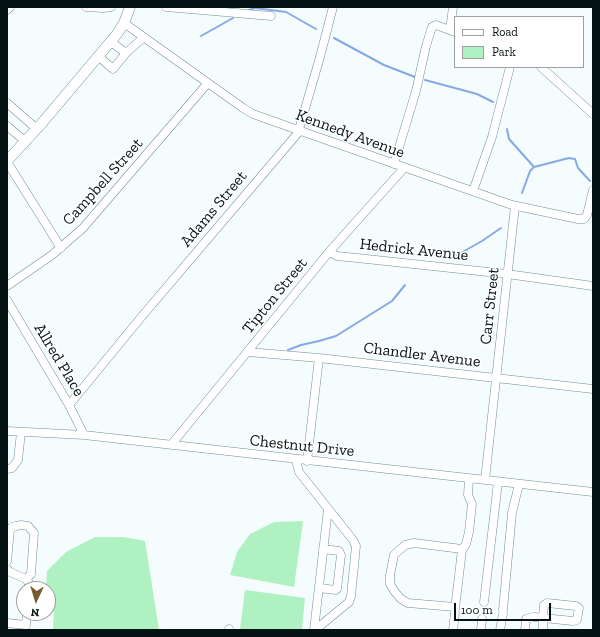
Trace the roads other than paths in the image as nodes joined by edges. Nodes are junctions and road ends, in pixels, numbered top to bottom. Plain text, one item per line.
1 (10, 7) edge
2 (86, 7) edge
3 (111, 7) edge
4 (130, 7) edge
5 (166, 7) edge
6 (333, 7) edge
7 (453, 7) edge
8 (7, 10) edge
9 (240, 10) edge
10 (271, 16) dead end
11 (124, 23) junction
12 (452, 31) edge
13 (144, 38) junction
14 (111, 42) junction
15 (126, 54) junction
16 (98, 56) junction
17 (510, 68) edge
18 (542, 68) edge
19 (207, 84) junction
20 (7, 103) edge
21 (593, 114) edge
22 (7, 126) edge
23 (37, 129) junction
24 (298, 130) junction
25 (25, 141) junction
26 (7, 162) edge
27 (394, 164) junction
28 (404, 168) junction
29 (593, 190) edge
30 (473, 191) junction
31 (515, 206) junction
32 (61, 248) junction
33 (329, 252) junction
34 (507, 274) junction
35 (7, 286) edge
36 (593, 286) edge
37 (7, 300) edge
38 (248, 352) junction
39 (319, 358) junction
40 (496, 378) junction
41 (593, 389) edge
42 (69, 405) junction
43 (7, 431) edge
44 (21, 432) junction
45 (84, 435) junction
46 (171, 445) junction
47 (296, 460) junction
48 (307, 461) junction
49 (7, 469) edge
50 (469, 479) junction
51 (485, 480) junction
52 (498, 482) junction
53 (519, 484) junction
54 (593, 492) edge
55 (328, 509) junction
56 (323, 549) junction
57 (462, 549) junction
58 (7, 561) edge
59 (7, 569) edge
60 (26, 579) joint
61 (319, 588) junction
62 (484, 602) dead end
63 (455, 610) junction
64 (482, 619) dead end
65 (7, 623) edge
66 (26, 627) edge
67 (315, 630) edge
68 (453, 630) edge
69 (481, 630) edge
70 (500, 630) edge
71 (524, 630) edge
72 (543, 630) edge

1 - 8 street
2 - 3 street
4 - 11 main road
5 - 9 street
6 - 24 street, Adams Street
7 - 12 street
9 - 10 street
11 - 13 street, Kennedy Avenue
11 - 14 main road
12 - 27 street
13 - 15 street
13 - 19 street, Kennedy Avenue
14 - 15 street
14 - 16 main road
15 - 16 street
16 - 23 main road
17 - 30 street
18 - 21 street
19 - 24 street, Kennedy Avenue
19 - 32 street, Campbell Street
20 - 23 street
22 - 25 street
23 - 25 main road
24 - 27 street, Kennedy Avenue
24 - 42 street, Adams Street
25 - 26 main road
26 - 32 street
27 - 28 street, Kennedy Avenue
28 - 30 street, Kennedy Avenue
28 - 33 street, Tipton Street
29 - 31 street, Kennedy Avenue
30 - 31 street, Kennedy Avenue
31 - 34 street, Carr Street
32 - 35 street, Campbell Street
33 - 34 street, Hedrick Avenue
33 - 38 street, Tipton Street
34 - 36 street, Hedrick Avenue
34 - 40 street, Carr Street
37 - 42 street, Allred Place
38 - 39 street, Chandler Avenue
38 - 46 street, Tipton Street
39 - 40 street, Chandler Avenue
39 - 48 street
40 - 41 street, Chandler Avenue
40 - 51 street, Carr Street
42 - 45 street, Allred Place
43 - 44 street, Chestnut Drive
44 - 45 street, Chestnut Drive
44 - 49 street
45 - 46 street, Chestnut Drive
46 - 47 street, Chestnut Drive
47 - 48 street, Chestnut Drive
47 - 55 street
48 - 50 street, Chestnut Drive
50 - 51 street, Chestnut Drive
50 - 57 street
51 - 52 street, Chestnut Drive
52 - 53 street, Chestnut Drive
52 - 62 street
53 - 54 street, Chestnut Drive
53 - 70 street
55 - 56 street
55 - 67 street
56 - 61 street
56 - 61 street
57 - 63 street
57 - 63 street
58 - 60 street
59 - 60 street
61 - 67 street
63 - 68 street
64 - 69 street
65 - 66 street
71 - 72 street

